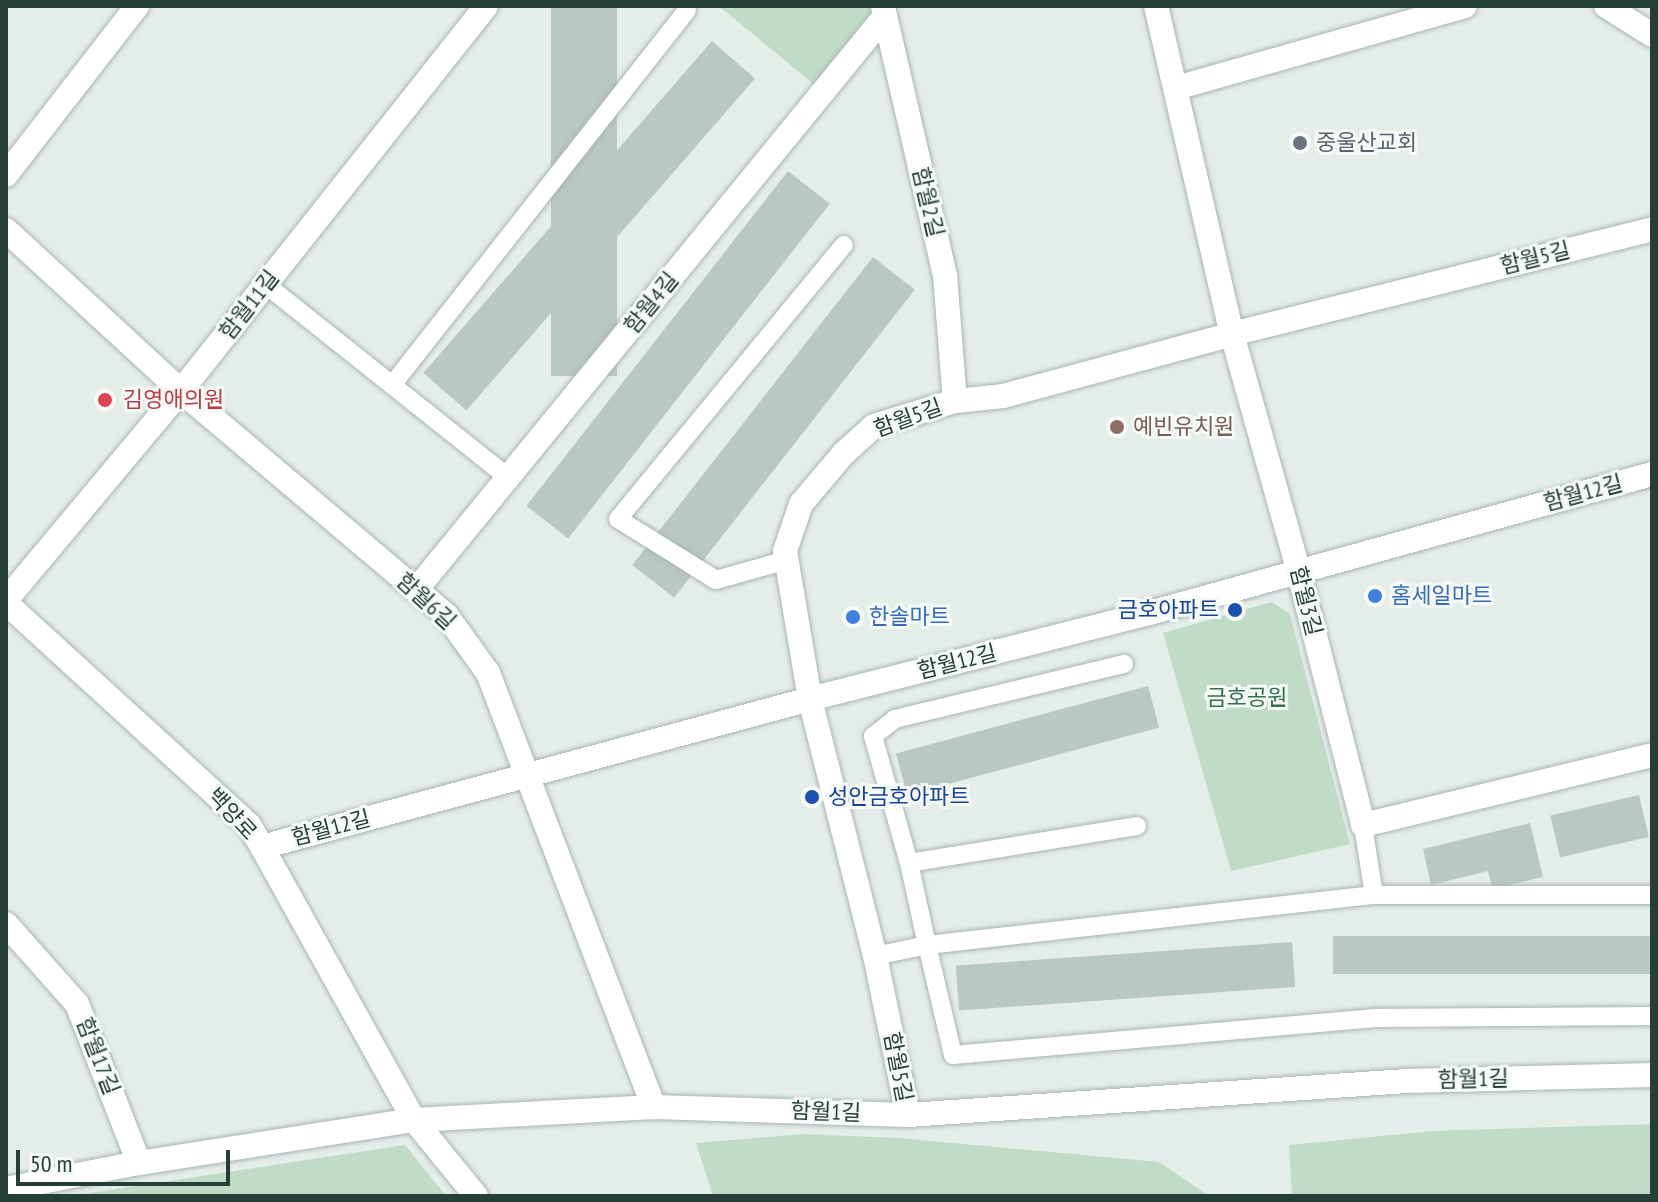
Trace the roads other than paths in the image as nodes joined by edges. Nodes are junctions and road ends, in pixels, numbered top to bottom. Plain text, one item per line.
1 (137, 6) edge
2 (486, 6) edge
3 (1156, 6) edge
4 (1465, 6) edge
5 (1606, 6) edge
6 (687, 10) dead end
7 (884, 11) edge
8 (1652, 35) edge
9 (1176, 88) junction
10 (6, 175) edge
11 (1652, 229) edge
12 (6, 230) edge
13 (844, 245) dead end
14 (265, 284) junction
15 (1232, 334) junction
16 (392, 385) junction
17 (181, 391) junction
18 (955, 401) junction
19 (1652, 474) edge
20 (508, 477) junction
21 (787, 560) junction
22 (1299, 573) junction
23 (416, 590) junction
24 (6, 602) edge
25 (1124, 664) dead end
26 (810, 699) junction
27 (1652, 755) edge
28 (528, 773) junction
29 (1363, 825) junction
30 (1137, 826) dead end
31 (262, 847) junction
32 (909, 863) junction
33 (1374, 895) junction
34 (1652, 895) edge
35 (6, 924) edge
36 (927, 945) junction
37 (875, 956) junction
38 (1652, 1016) edge
39 (1652, 1075) edge
40 (654, 1107) junction
41 (908, 1115) junction
42 (414, 1120) junction
43 (139, 1163) junction
44 (6, 1189) edge
45 (476, 1196) edge

1 - 10 street
2 - 14 street, 함월11길
3 - 9 street, 함월3길
4 - 9 street
5 - 8 street
6 - 16 lane
7 - 18 street, 함월2길
7 - 20 street, 함월4길
9 - 15 street, 함월3길
11 - 15 street, 함월5길
12 - 17 street, 함월6길
13 - 21 lane
14 - 16 lane
14 - 17 street, 함월11길
15 - 18 street, 함월5길
15 - 22 street, 함월3길
16 - 20 lane
17 - 23 street, 함월6길
17 - 24 street, 함월11길
18 - 21 street, 함월5길
19 - 22 street, 함월12길
20 - 23 street, 함월4길
21 - 26 street, 함월5길
22 - 26 street, 함월12길
22 - 29 street, 함월3길
23 - 28 street, 함월6길
24 - 31 street, 백양로
25 - 32 lane
26 - 28 street, 함월12길
26 - 37 street, 함월5길
27 - 29 street
28 - 31 street, 함월12길
28 - 40 street, 함월6길
29 - 33 lane
30 - 32 lane
31 - 42 street, 백양로
32 - 36 lane
33 - 34 lane
33 - 36 lane
35 - 43 street, 함월17길
36 - 37 lane
36 - 38 lane
37 - 41 street, 함월5길
39 - 41 street, 함월1길
40 - 41 street, 함월1길
40 - 42 street, 함월1길
42 - 43 street, 함월1길
42 - 45 street, 백양로
43 - 44 street, 함월1길

